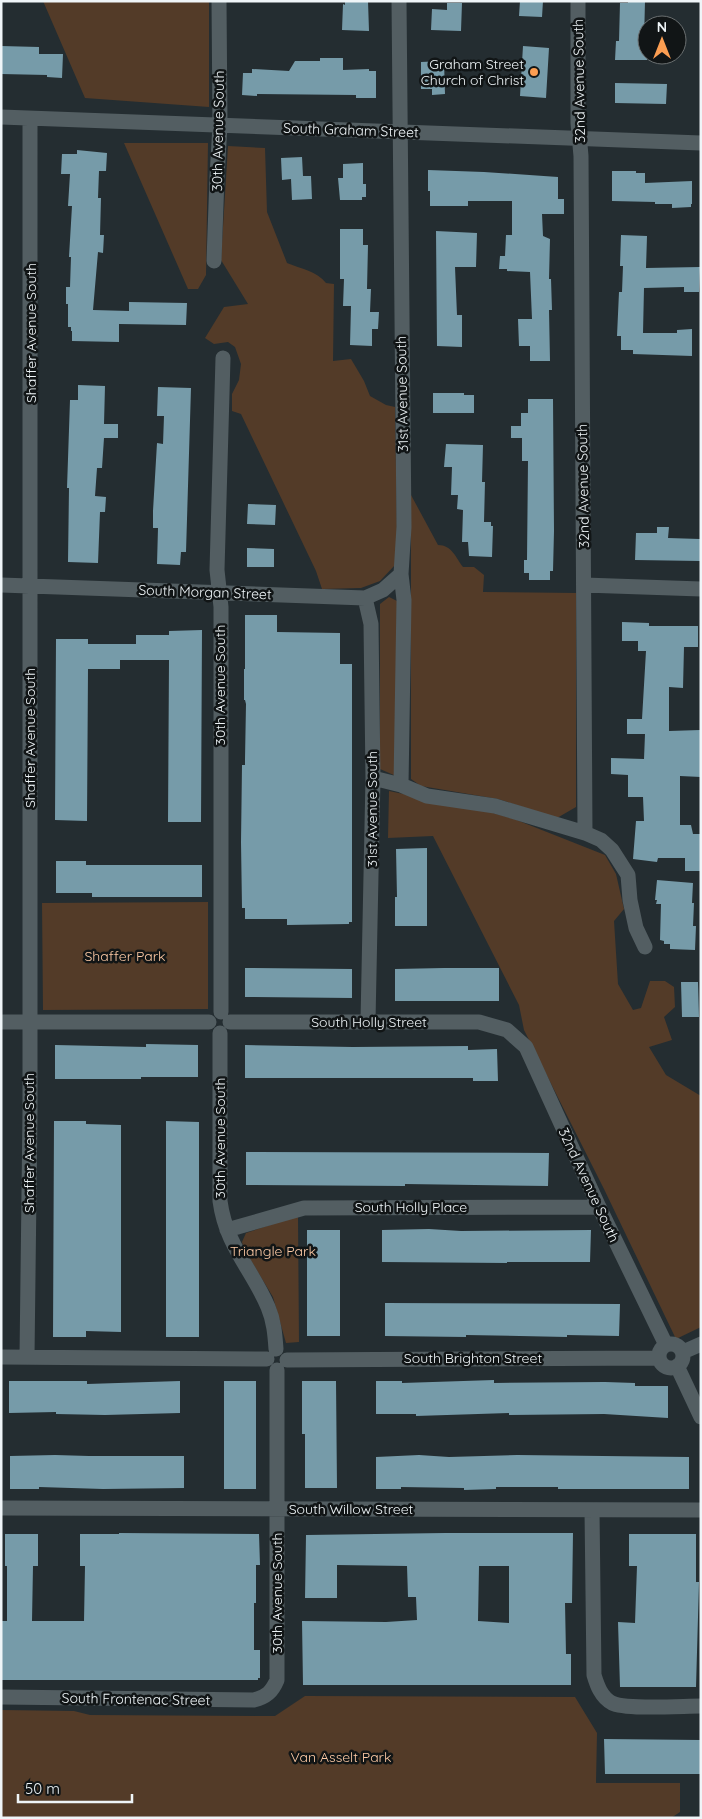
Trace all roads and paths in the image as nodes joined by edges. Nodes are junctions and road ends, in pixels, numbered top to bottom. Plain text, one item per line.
1 (219, 1) edge
2 (399, 1) edge
3 (578, 1) edge
4 (1, 117) edge
5 (30, 119) junction
6 (220, 125) junction
7 (400, 132) junction
8 (579, 139) junction
9 (701, 143) edge
10 (214, 261) dead end
11 (223, 358) dead end
12 (401, 574) junction
13 (1, 585) edge
14 (584, 585) junction
15 (31, 586) junction
16 (701, 590) edge
17 (219, 592) junction
18 (365, 598) junction
19 (372, 778) junction
20 (402, 786) junction
21 (584, 833) junction
22 (645, 947) dead end
23 (226, 1017) junction
24 (368, 1021) junction
25 (1, 1022) edge
26 (29, 1022) junction
27 (209, 1022) junction
28 (507, 1030) joint
29 (220, 1034) junction
30 (599, 1207) junction
31 (227, 1230) junction
32 (701, 1344) edge
33 (663, 1352) junction
34 (1, 1357) edge
35 (27, 1357) junction
36 (680, 1359) junction
37 (277, 1360) junction
38 (701, 1417) edge
39 (1, 1508) edge
40 (278, 1509) junction
41 (592, 1510) junction
42 (701, 1510) edge
43 (269, 1694) joint
44 (1, 1697) edge
45 (701, 1706) edge

1 - 6 street, 30th Avenue South
2 - 7 street, 31st Avenue South
3 - 8 street, 32nd Avenue South
4 - 5 street, South Graham Street
5 - 6 street, South Graham Street
5 - 15 street, Shaffer Avenue South
6 - 7 street, South Graham Street
6 - 10 street, 30th Avenue South
7 - 8 street, South Graham Street
7 - 12 street, 31st Avenue South
8 - 9 street, South Graham Street
8 - 14 street, 32nd Avenue South
11 - 17 street, 30th Avenue South
12 - 18 street
12 - 20 street, 31st Avenue South
13 - 15 street, South Morgan Street
14 - 16 street
14 - 21 street, 32nd Avenue South
15 - 17 street, South Morgan Street
15 - 26 street, Shaffer Avenue South
17 - 18 street, South Morgan Street
17 - 23 street, 30th Avenue South
18 - 19 street, 31st Avenue South
19 - 20 street
19 - 24 street, 31st Avenue South
20 - 21 street
21 - 22 street
23 - 24 street, South Holly Street
23 - 27 street
23 - 29 street
24 - 28 street, South Holly Street
25 - 26 street
26 - 27 street
26 - 35 street, Shaffer Avenue South
27 - 29 street
28 - 30 street, 32nd Avenue South
29 - 31 street, 30th Avenue South
30 - 31 street, South Holly Place
30 - 33 street, 32nd Avenue South
31 - 37 street, 30th Avenue South
32 - 36 street
33 - 36 street
33 - 36 street
33 - 37 street, South Brighton Street
34 - 35 street, South Brighton Street
35 - 37 street, South Brighton Street
36 - 38 street
37 - 40 street, 30th Avenue South
39 - 40 street, South Willow Street
40 - 41 street, South Willow Street
40 - 43 street, 30th Avenue South
41 - 42 street, South Willow Street
41 - 45 street
43 - 44 street, South Frontenac Street

